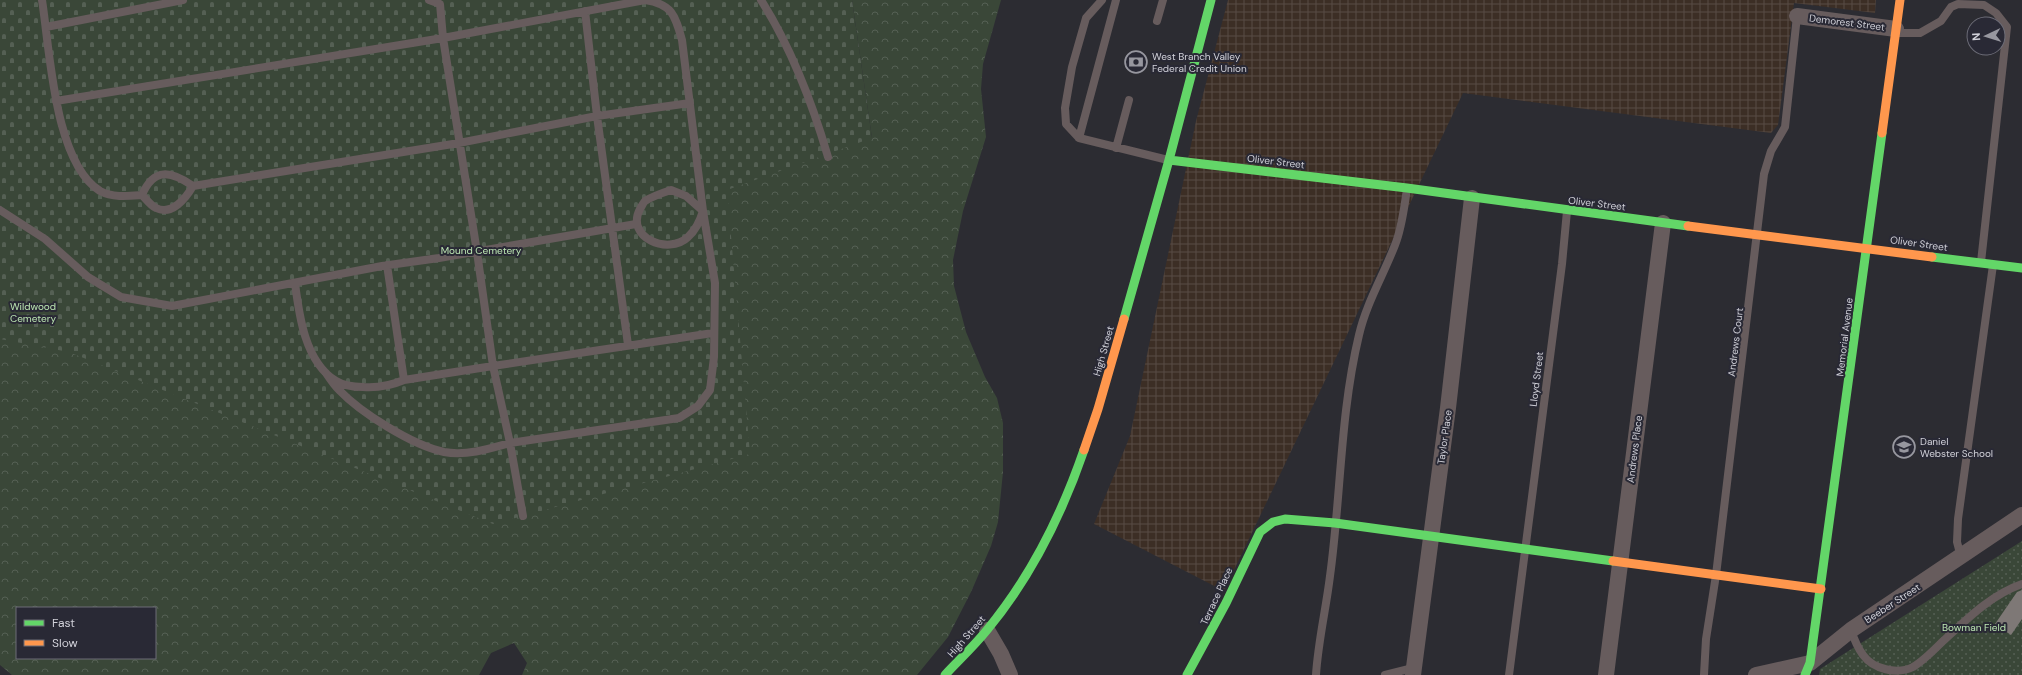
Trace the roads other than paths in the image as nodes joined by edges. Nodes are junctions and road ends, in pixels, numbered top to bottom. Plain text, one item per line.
1 (42, 0) edge
2 (183, 0) edge
3 (429, 0) edge
4 (761, 0) edge
5 (1102, 0) edge
6 (1116, 0) edge
7 (1163, 0) edge
8 (1211, 0) edge
9 (1900, 0) edge
10 (442, 2) edge
11 (585, 11) junction
12 (1798, 16) joint
13 (1157, 21) dead end
14 (46, 27) junction
15 (1896, 31) junction
16 (443, 38) junction
17 (1129, 100) dead end
18 (56, 101) junction
19 (690, 103) junction
20 (596, 116) junction
21 (1079, 138) junction
22 (460, 143) junction
23 (1116, 148) junction
24 (828, 157) dead end
25 (1169, 160) junction
26 (193, 186) junction
27 (1407, 188) junction
28 (142, 195) junction
29 (1472, 198) junction
30 (0, 210) edge
31 (703, 211) junction
32 (1567, 211) junction
33 (1663, 223) junction
34 (636, 224) junction
35 (613, 228) junction
36 (1758, 235) junction
37 (1866, 247) junction
38 (478, 252) junction
39 (1981, 262) junction
40 (1993, 264) junction
41 (387, 265) junction
42 (2022, 268) edge
43 (295, 282) junction
44 (713, 333) junction
45 (628, 345) junction
46 (493, 366) junction
47 (326, 373) junction
48 (404, 380) junction
49 (510, 443) junction
50 (2022, 515) edge
51 (523, 516) dead end
52 (1335, 523) junction
53 (1430, 536) junction
54 (1525, 549) junction
55 (1961, 557) junction
56 (1620, 562) junction
57 (1716, 575) junction
58 (2022, 584) edge
59 (1821, 589) junction
60 (987, 630) junction
61 (1851, 630) junction
62 (1808, 671) edge
63 (1413, 672) edge
64 (945, 675) edge
65 (1010, 675) edge
66 (1187, 675) edge
67 (1316, 675) edge
68 (1385, 675) edge
69 (1509, 675) edge
70 (1606, 675) edge
71 (1704, 675) edge
72 (1756, 675) edge

1 - 14 lane
2 - 14 lane
3 - 10 lane
4 - 24 lane
5 - 21 lane
6 - 21 lane
7 - 13 lane
8 - 25 street, High Street
9 - 15 street, Memorial Avenue
10 - 16 lane
11 - 16 lane
11 - 19 lane
11 - 20 lane
12 - 15 street, Demorest Street
12 - 36 lane, Andrews Court
14 - 18 lane
15 - 37 street, Memorial Avenue
15 - 39 lane
16 - 18 lane
16 - 22 lane
17 - 23 lane
18 - 28 lane
19 - 20 lane
19 - 31 lane
20 - 22 lane
20 - 35 lane
21 - 23 lane
22 - 26 lane
22 - 38 lane
23 - 25 lane
25 - 27 street, Oliver Street
25 - 60 street, High Street
26 - 28 lane
26 - 28 lane
27 - 29 street, Oliver Street
27 - 52 lane
29 - 32 street, Oliver Street
29 - 53 street, Taylor Place
30 - 43 lane
31 - 34 lane
31 - 34 lane
31 - 44 lane
32 - 33 street, Oliver Street
32 - 54 lane, Lloyd Street
33 - 36 street, Oliver Street
33 - 56 street, Andrews Place
34 - 35 lane
35 - 38 lane
35 - 45 lane
36 - 37 street, Oliver Street
36 - 57 lane, Andrews Court
37 - 39 street, Oliver Street
37 - 59 street, Memorial Avenue
38 - 41 lane
38 - 46 lane
39 - 40 street, Oliver Street
40 - 42 street, Oliver Street
40 - 55 lane
41 - 43 lane
41 - 48 lane
43 - 47 lane
44 - 45 lane
44 - 49 lane
45 - 46 lane
46 - 48 lane
46 - 49 lane
47 - 48 lane
47 - 49 lane
49 - 51 lane
50 - 55 street, Beeber Street
52 - 53 street
52 - 66 street, Terrace Place
52 - 67 lane
53 - 54 street
53 - 63 street, Taylor Place
54 - 56 street
54 - 69 lane, Lloyd Street
55 - 61 street, Beeber Street
56 - 57 street
56 - 70 street, Andrews Place
57 - 59 street
57 - 71 lane, Andrews Court
58 - 61 lane
59 - 62 street, Memorial Avenue
60 - 64 street, High Street
60 - 65 street
61 - 62 street, Beeber Street
62 - 72 street, Beeber Street
63 - 68 lane

